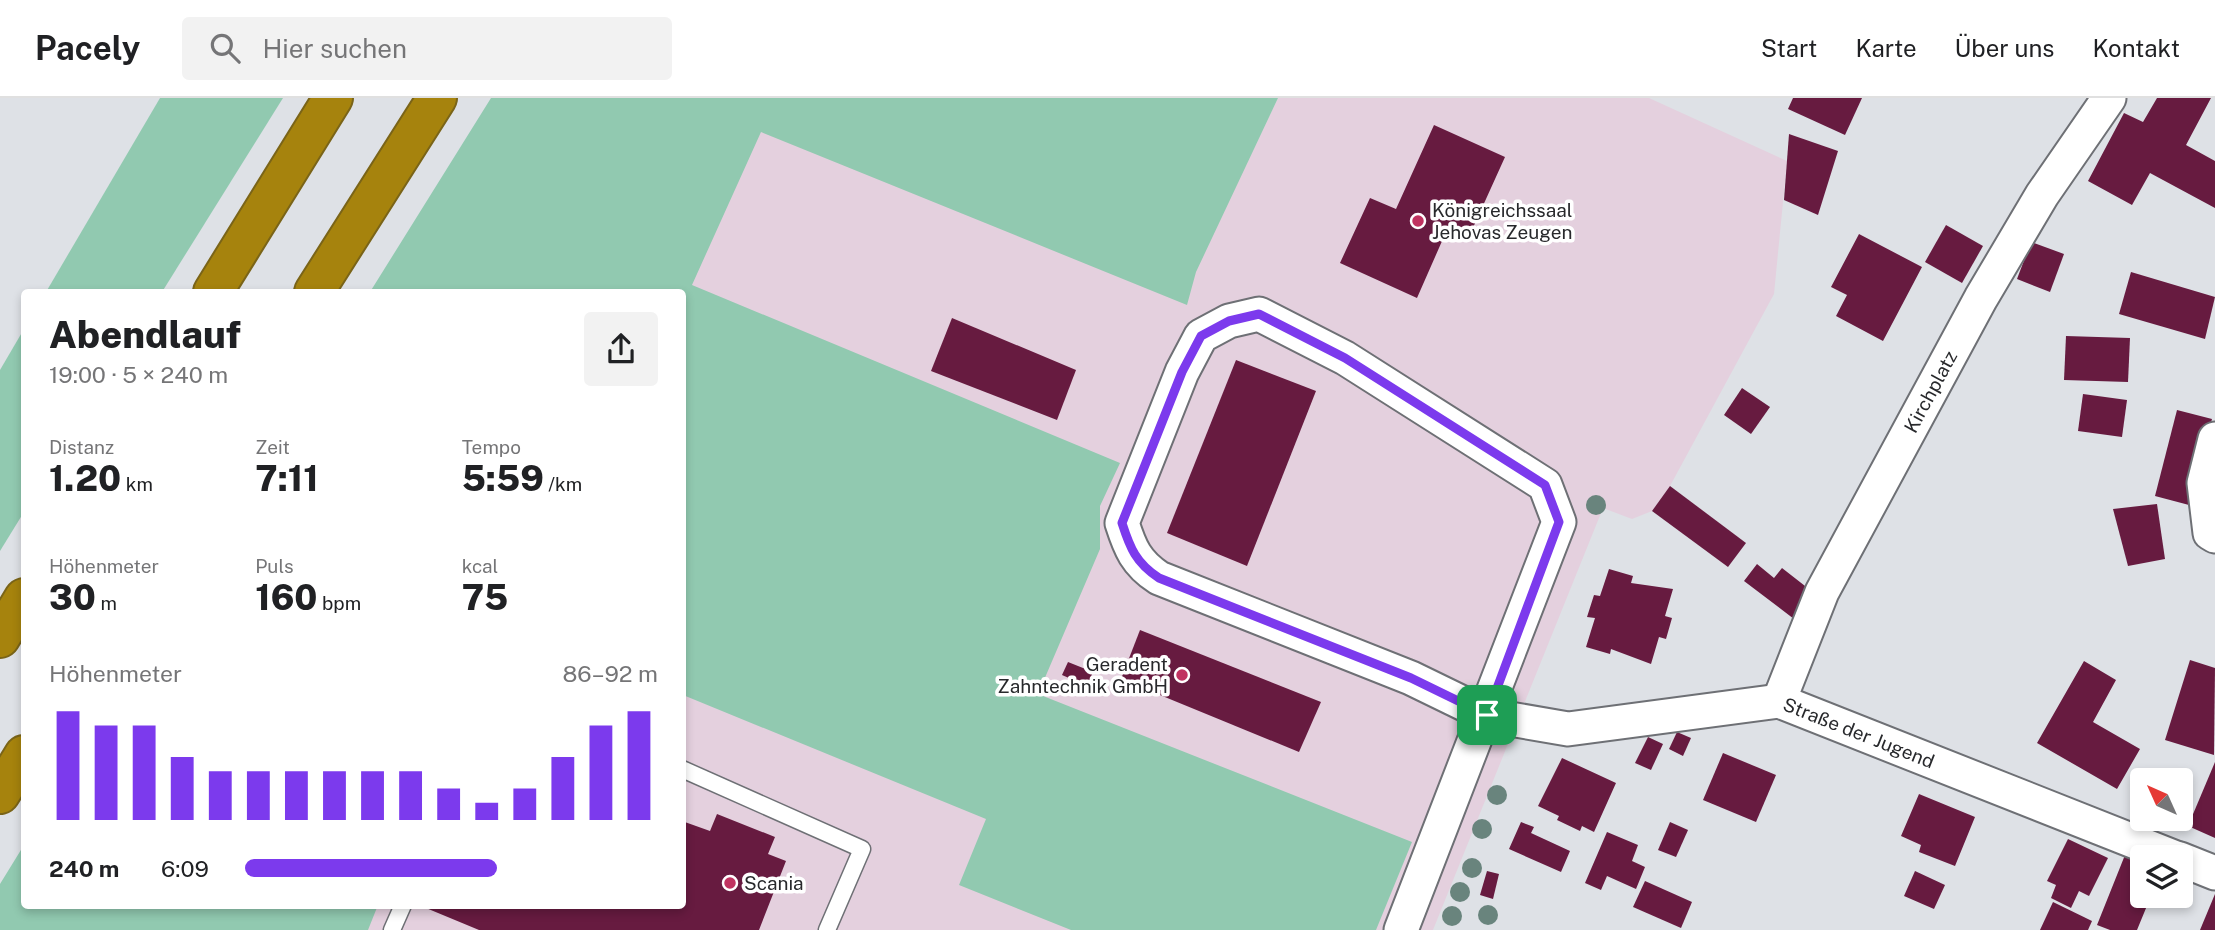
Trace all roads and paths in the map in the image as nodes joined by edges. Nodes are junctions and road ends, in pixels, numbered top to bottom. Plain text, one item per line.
1 (333, 98) edge
2 (437, 98) edge
3 (2109, 98) edge
4 (215, 289) edge
5 (316, 289) edge
6 (2215, 439) edge
7 (2215, 536) edge
8 (21, 603) edge
9 (0, 638) edge
10 (1779, 701) junction
11 (1487, 715) junction
12 (21, 760) edge
13 (686, 771) edge
14 (0, 794) edge
15 (2145, 845) edge
16 (2193, 864) edge
17 (2215, 873) edge
18 (401, 909) edge
19 (392, 930) edge
20 (827, 930) edge
21 (1401, 930) edge

1 - 4 highway
2 - 5 highway
3 - 10 street, Kirchplatz
6 - 7 street
8 - 9 highway
10 - 11 street, Straße der Jugend
10 - 15 street, Straße der Jugend
11 - 11 street, Straße der Jugend
11 - 21 street
12 - 14 highway
13 - 20 lane
16 - 17 street, Straße der Jugend
18 - 19 lane

